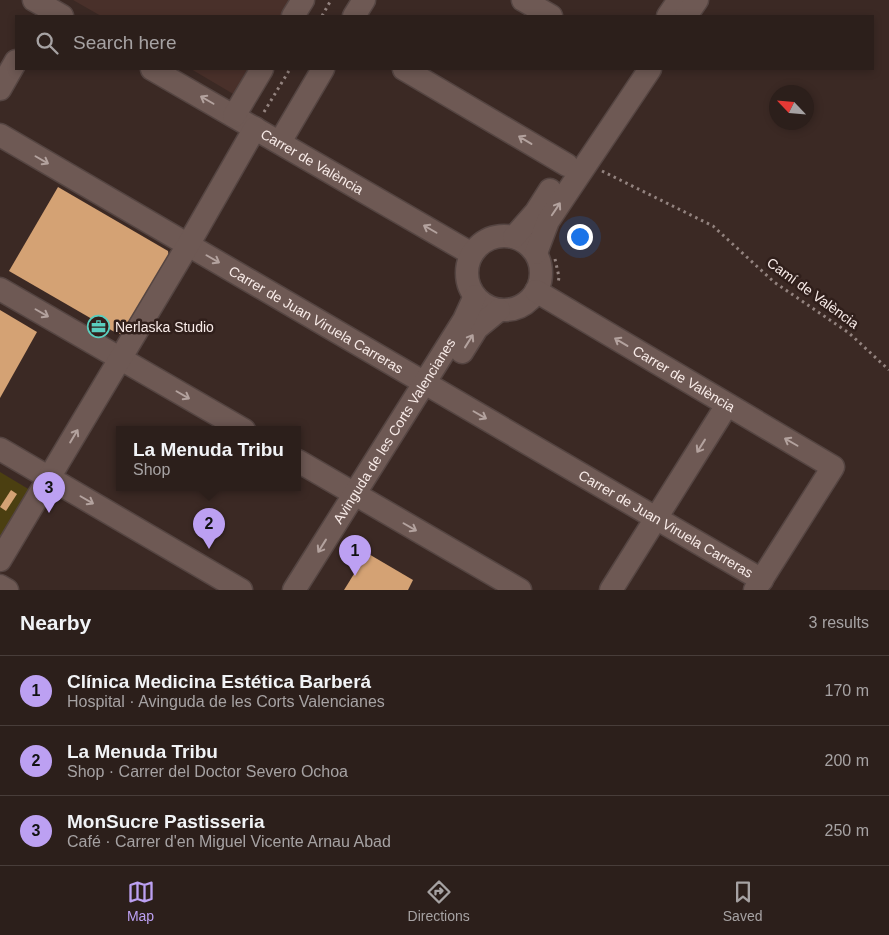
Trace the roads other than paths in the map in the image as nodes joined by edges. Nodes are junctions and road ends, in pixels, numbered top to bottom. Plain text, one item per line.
1 (302, 0) edge
2 (364, 0) edge
3 (523, 0) edge
4 (679, 0) edge
5 (697, 0) edge
6 (294, 15) edge
7 (355, 15) edge
8 (549, 15) edge
9 (669, 15) edge
10 (687, 15) edge
11 (15, 63) edge
12 (154, 70) edge
13 (261, 70) edge
14 (322, 70) edge
15 (406, 70) edge
16 (631, 70) edge
17 (649, 70) edge
18 (0, 89) edge
19 (234, 116) junction
20 (255, 128) junction
21 (0, 135) edge
22 (280, 142) junction
23 (567, 165) junction
24 (514, 237) junction
25 (188, 244) junction
26 (536, 253) junction
27 (472, 254) junction
28 (0, 289) edge
29 (536, 291) junction
30 (475, 296) junction
31 (499, 310) junction
32 (120, 358) junction
33 (431, 387) junction
34 (727, 405) junction
35 (237, 426) edge
36 (0, 449) edge
37 (301, 463) edge
38 (49, 478) junction
39 (361, 498) junction
40 (656, 518) junction
41 (0, 560) edge
42 (758, 585) edge
43 (0, 586) edge
44 (7, 590) edge
45 (241, 590) edge
46 (294, 590) edge
47 (312, 590) edge
48 (520, 590) edge
49 (610, 590) edge

1 - 6 street
2 - 7 street
3 - 8 street
4 - 9 street
5 - 10 street
11 - 18 street
19 -> 12 street, Carrer de València
13 - 19 street
14 - 22 street
23 -> 15 street
16 - 23 street
26 -> 17 street
19 - 20 street, Carrer de València
20 - 22 street, Carrer de València
20 - 25 street
21 -> 25 street, Carrer de Juan Viruela Carreras
27 -> 22 street, Carrer de València
23 - 24 street
24 - 26 street
24 - 27 street
25 - 32 street
25 -> 33 street, Carrer de Juan Viruela Carreras
26 - 29 street
27 - 30 street
28 -> 32 street
29 - 31 street
34 -> 29 street, Carrer de València
30 - 31 street
30 - 33 street, Avinguda de les Corts Valencianes
33 -> 31 street, Avinguda de les Corts Valencianes
32 -> 35 street
38 -> 32 street
33 - 39 street, Avinguda de les Corts Valencianes
33 -> 40 street, Carrer de Juan Viruela Carreras
34 -> 40 street
42 -> 34 street, Carrer de València
36 - 38 street
37 - 39 street
38 - 41 street
38 -> 45 street
39 -> 46 street, Avinguda de les Corts Valencianes
39 - 47 street, Avinguda de les Corts Valencianes
39 -> 48 street
40 - 42 street, Carrer de Juan Viruela Carreras
40 - 49 street
43 - 44 street

